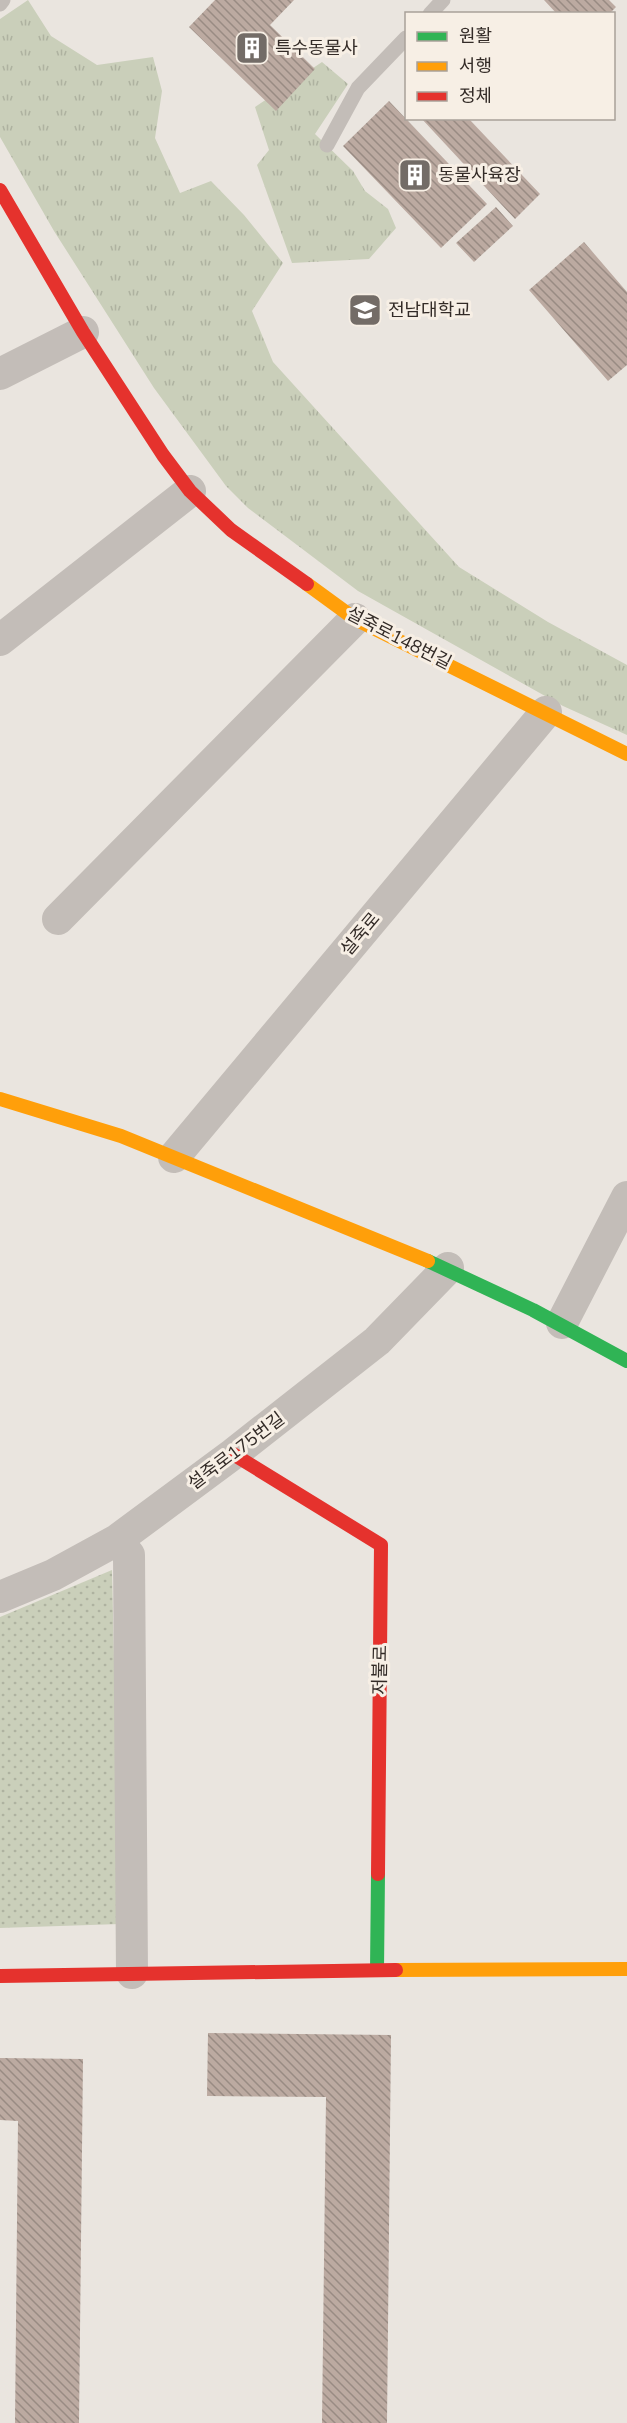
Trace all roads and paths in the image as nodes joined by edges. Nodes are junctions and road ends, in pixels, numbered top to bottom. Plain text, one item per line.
1 (3, 0) edge
2 (443, 0) edge
3 (0, 4) edge
4 (432, 12) edge
5 (405, 39) edge
6 (327, 145) dead end
7 (0, 190) edge
8 (83, 332) junction
9 (0, 374) edge
10 (190, 491) junction
11 (355, 619) junction
12 (0, 640) edge
13 (546, 712) junction
14 (627, 754) edge
15 (58, 919) dead end
16 (0, 1099) edge
17 (174, 1157) junction
18 (627, 1197) edge
19 (447, 1268) junction
20 (562, 1323) junction
21 (627, 1361) edge
22 (233, 1454) junction
23 (117, 1540) junction
24 (0, 1597) edge
25 (627, 1969) edge
26 (377, 1970) junction
27 (132, 1973) junction
28 (0, 1976) edge

1 - 3 lane
2 - 4 lane
5 - 6 lane
7 - 8 street, 설죽로148번길
8 - 9 street
8 - 10 street, 설죽로148번길
10 - 11 street, 설죽로148번길
10 - 12 street
11 - 13 street, 설죽로148번길
11 - 15 street
13 - 14 street, 설죽로148번길
13 - 17 street, 설죽로
16 - 17 street
17 - 19 street
18 - 20 street
19 - 20 street
19 - 22 street, 설죽로175번길
20 - 21 street
22 - 23 street, 설죽로175번길
22 - 26 street, 저불로
23 - 24 street, 설죽로175번길
23 - 27 street
25 - 26 street
26 - 27 street
27 - 28 street

